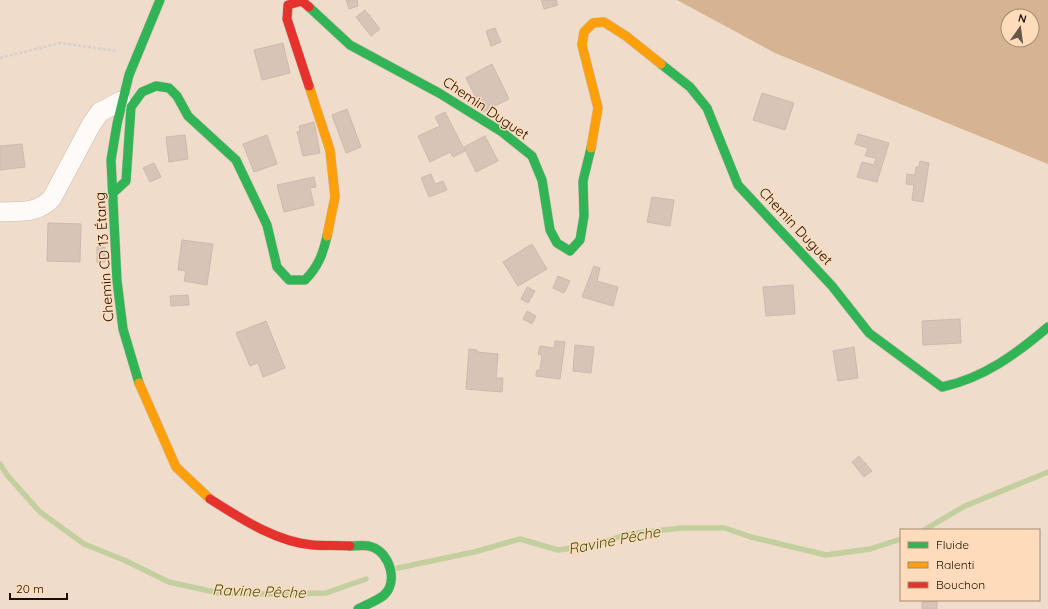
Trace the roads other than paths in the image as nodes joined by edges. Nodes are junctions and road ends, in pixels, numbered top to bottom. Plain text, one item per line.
1 (160, 0) edge
2 (122, 101) junction
3 (112, 193) junction
4 (0, 212) edge
5 (1048, 327) edge
6 (358, 609) edge

1 - 2 street, Chemin CD 13 Étang
2 - 3 street, Chemin CD 13 Étang
2 - 4 street
3 - 5 street, Chemin Duguet
3 - 6 street, Chemin CD 13 Étang

